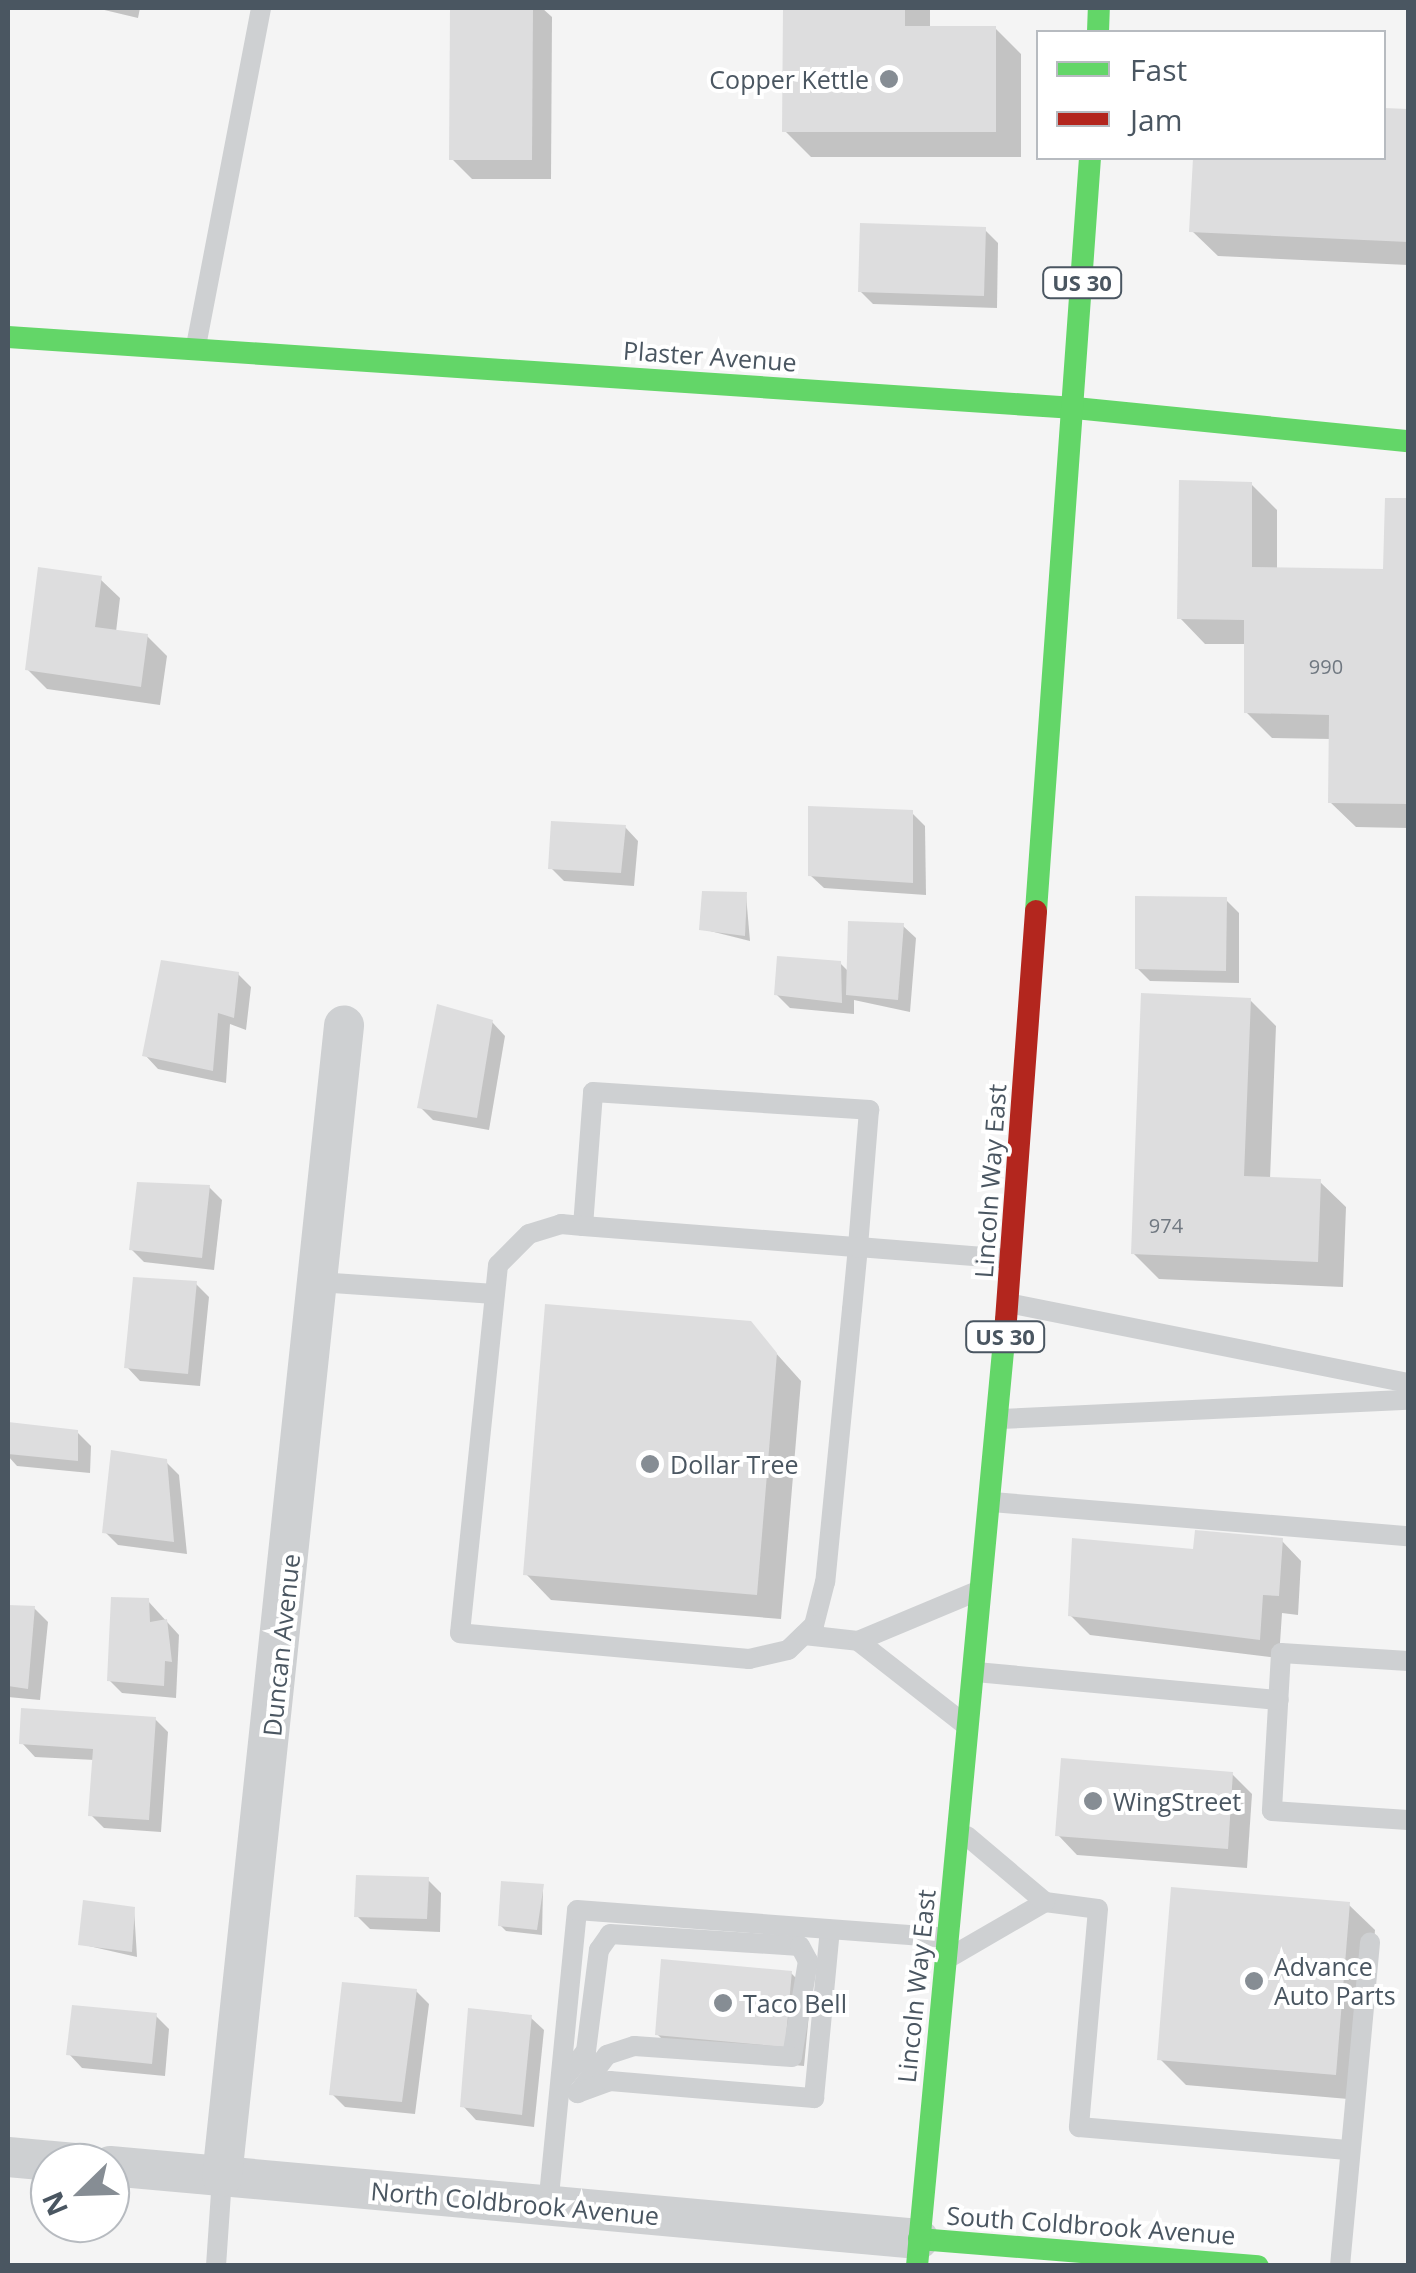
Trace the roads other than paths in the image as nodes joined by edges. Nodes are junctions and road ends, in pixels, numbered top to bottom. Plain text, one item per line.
1 (261, 8) edge
2 (1090, 160) edge
3 (8, 337) edge
4 (195, 348) junction
5 (1074, 408) junction
6 (1408, 441) edge
7 (344, 1025) dead end
8 (583, 1226) junction
9 (858, 1247) junction
10 (1012, 1259) junction
11 (318, 1282) junction
12 (495, 1294) junction
13 (1008, 1303) junction
14 (1408, 1383) edge
15 (1408, 1400) edge
16 (998, 1419) junction
17 (990, 1502) junction
18 (1408, 1536) edge
19 (982, 1589) junction
20 (804, 1636) junction
21 (858, 1641) junction
22 (1408, 1661) edge
23 (974, 1672) junction
24 (1279, 1700) junction
25 (969, 1728) junction
26 (1408, 1820) edge
27 (959, 1827) junction
28 (1045, 1902) junction
29 (830, 1930) junction
30 (1370, 1942) dead end
31 (947, 1949) junction
32 (570, 2088) junction
33 (1350, 2150) junction
34 (130, 2168) edge
35 (222, 2177) junction
36 (548, 2206) junction
37 (918, 2252) edge
38 (216, 2266) edge
39 (1258, 2266) edge
40 (1340, 2266) edge

1 - 4 lane
2 - 5 main road, Lincoln Way East / US 30
3 - 4 main road, Plaster Avenue
4 - 5 main road, Plaster Avenue
5 - 6 main road, Plaster Avenue
5 - 10 main road, Lincoln Way East / US 30
7 - 11 street, Duncan Avenue
8 - 9 lane
8 - 9 lane
8 - 12 lane
9 - 10 lane
9 - 20 lane
10 - 13 main road, Lincoln Way East / US 30
11 - 12 lane
11 - 35 street, Duncan Avenue
12 - 20 lane
13 - 14 lane
13 - 16 main road, Lincoln Way East / US 30
15 - 16 lane
16 - 17 main road, Lincoln Way East / US 30
17 - 18 lane
17 - 19 main road, Lincoln Way East / US 30
19 - 21 lane
19 - 23 main road, Lincoln Way East / US 30
20 - 21 lane
21 - 25 lane
22 - 24 lane
23 - 24 lane
23 - 25 main road, Lincoln Way East / US 30
24 - 26 lane
25 - 27 main road, Lincoln Way East / US 30
27 - 28 lane
27 - 31 main road, Lincoln Way East / US 30
28 - 31 lane
28 - 33 lane
29 - 31 lane
29 - 32 lane
29 - 32 lane
30 - 33 lane
31 - 37 main road, Lincoln Way East / US 30
32 - 32 lane
32 - 36 lane
33 - 40 lane
34 - 35 street, North Coldbrook Avenue
35 - 36 street, North Coldbrook Avenue
35 - 38 lane, Duncan Avenue
36 - 37 street, North Coldbrook Avenue
37 - 39 main road, South Coldbrook Avenue

